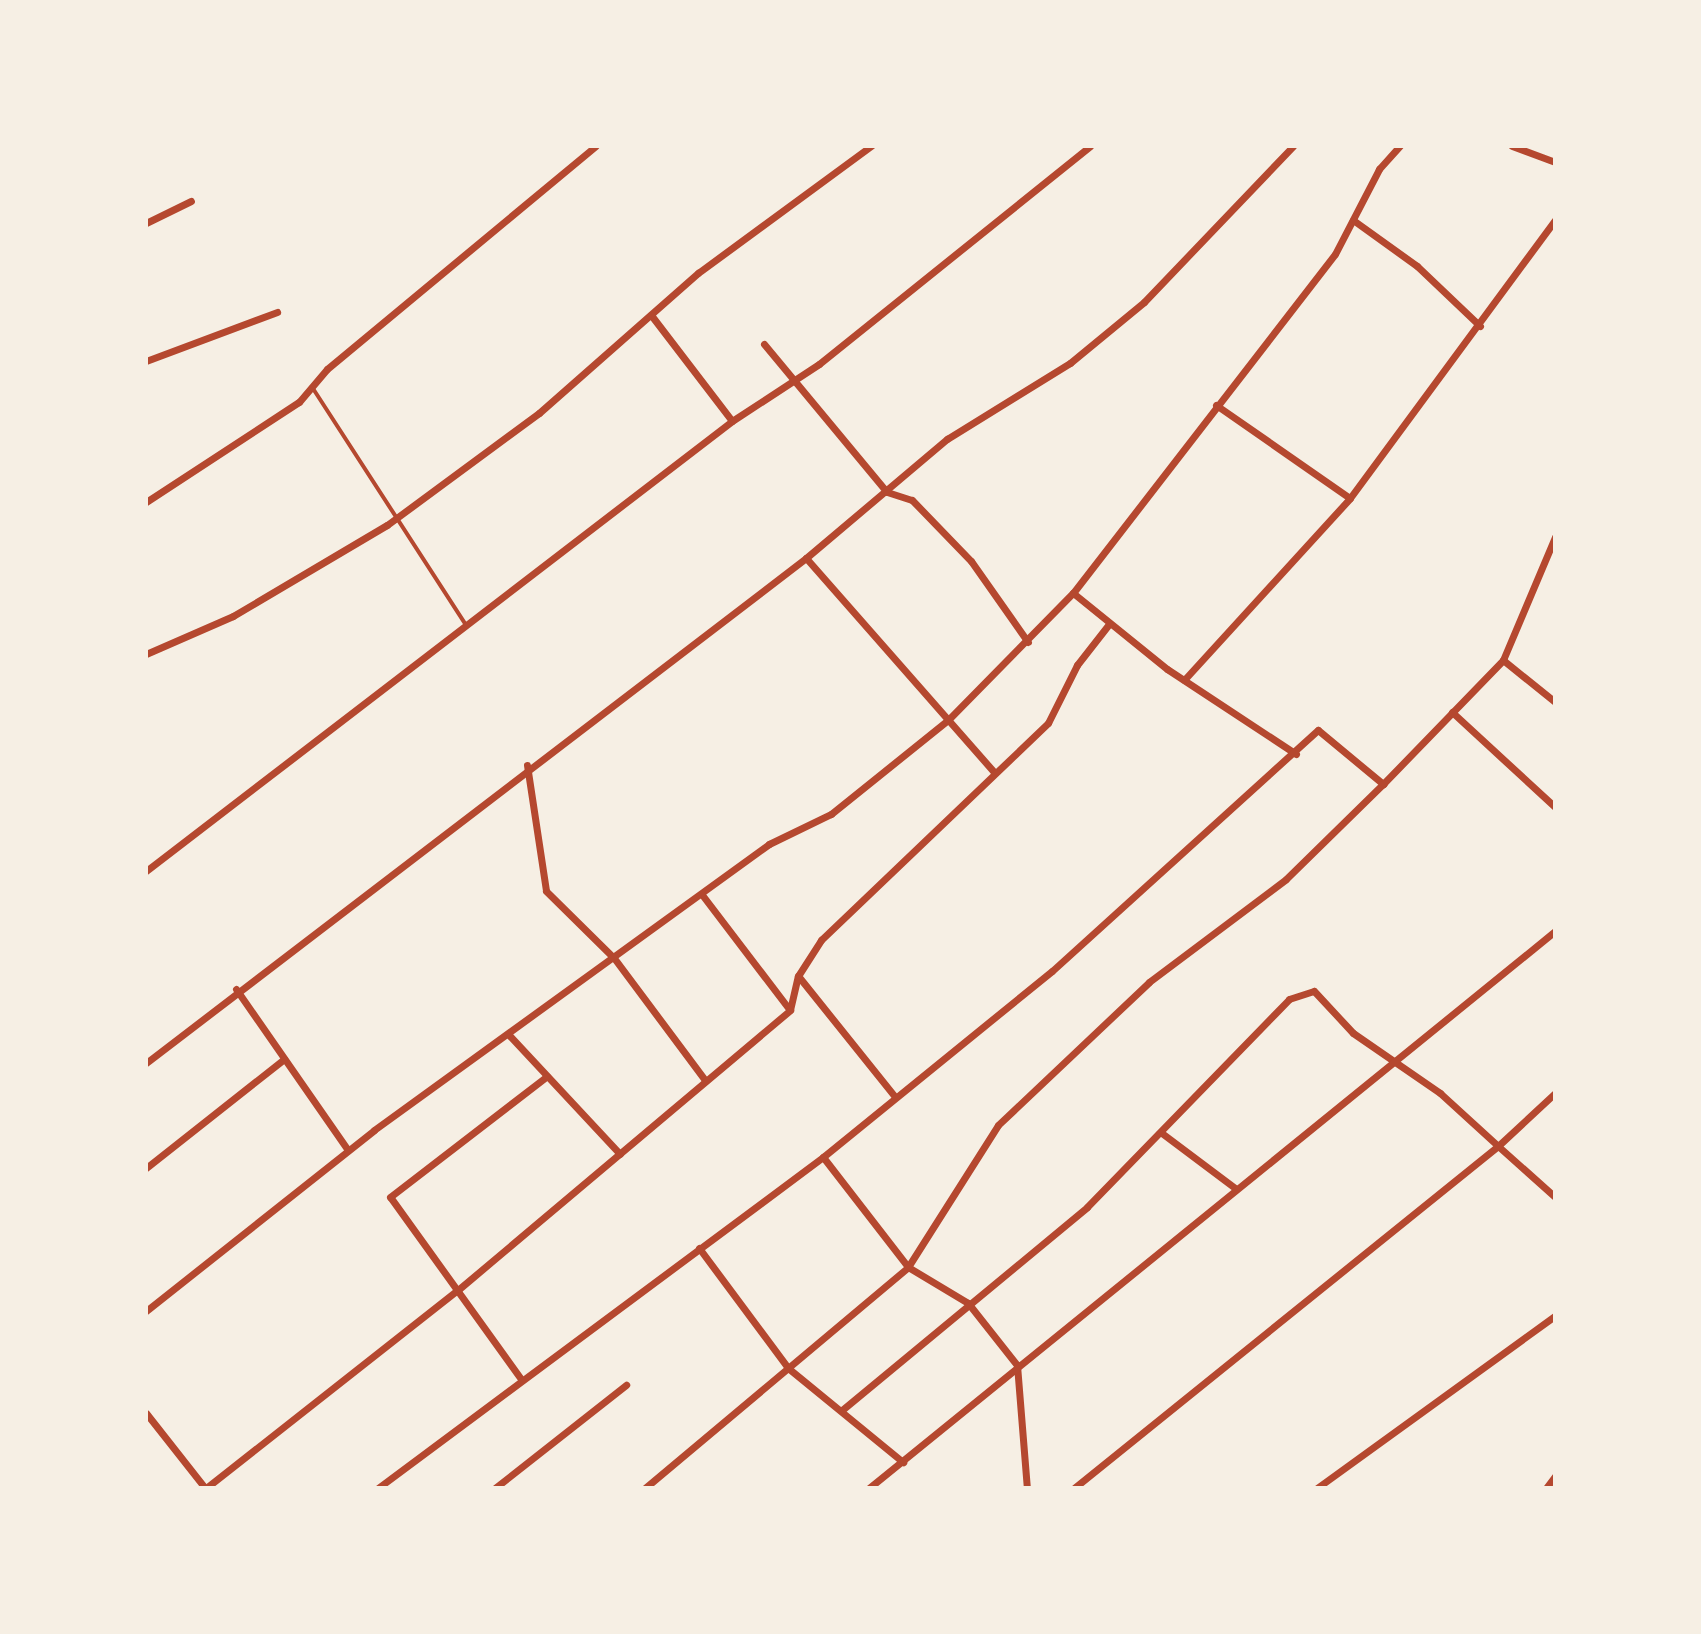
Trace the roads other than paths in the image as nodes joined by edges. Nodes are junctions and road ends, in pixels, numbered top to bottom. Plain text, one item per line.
1 (596, 146) edge
2 (871, 146) edge
3 (1090, 146) edge
4 (1293, 146) edge
5 (1400, 146) edge
6 (1512, 146) edge
7 (1555, 162) edge
8 (191, 201) dead end
9 (1353, 220) junction
10 (1555, 220) edge
11 (146, 223) edge
12 (277, 312) dead end
13 (651, 315) junction
14 (1480, 326) junction
15 (764, 344) dead end
16 (146, 361) edge
17 (799, 379) junction
18 (311, 385) junction
19 (1216, 405) junction
20 (732, 421) junction
21 (887, 492) junction
22 (1350, 498) junction
23 (146, 502) edge
24 (396, 520) junction
25 (1555, 537) edge
26 (806, 558) junction
27 (1073, 593) junction
28 (1109, 624) junction
29 (466, 625) junction
30 (1028, 642) junction
31 (146, 654) edge
32 (1503, 660) junction
33 (1184, 680) junction
34 (1555, 702) edge
35 (1452, 712) junction
36 (948, 720) junction
37 (1296, 754) junction
38 (527, 765) junction
39 (995, 773) junction
40 (1383, 784) junction
41 (1555, 807) edge
42 (146, 871) edge
43 (703, 896) junction
44 (1555, 931) edge
45 (614, 958) junction
46 (798, 976) junction
47 (236, 989) junction
48 (790, 1010) junction
49 (508, 1034) junction
50 (284, 1059) junction
51 (1394, 1061) junction
52 (146, 1063) edge
53 (547, 1076) junction
54 (705, 1080) junction
55 (1555, 1093) edge
56 (895, 1097) junction
57 (1163, 1134) junction
58 (1498, 1146) junction
59 (348, 1150) junction
60 (620, 1154) junction
61 (823, 1157) junction
62 (146, 1168) edge
63 (1235, 1188) junction
64 (1555, 1197) edge
65 (699, 1248) junction
66 (908, 1267) junction
67 (459, 1289) junction
68 (968, 1303) junction
69 (146, 1311) edge
70 (1555, 1316) edge
71 (1017, 1365) junction
72 (788, 1368) junction
73 (521, 1379) junction
74 (626, 1385) dead end
75 (842, 1410) junction
76 (146, 1413) edge
77 (903, 1462) junction
78 (1555, 1476) edge
79 (205, 1488) edge
80 (378, 1488) edge
81 (495, 1488) edge
82 (645, 1488) edge
83 (869, 1488) edge
84 (1027, 1488) edge
85 (1074, 1488) edge
86 (1317, 1488) edge
87 (1546, 1488) edge

1 - 18 street
2 - 13 street
3 - 17 street
4 - 21 street
5 - 9 street
6 - 7 street
8 - 11 street
9 - 14 street
9 - 19 street
10 - 14 street
12 - 16 street
13 - 20 street
13 - 24 street
14 - 22 street
15 - 17 street
17 - 20 street
17 - 21 street
18 - 23 street
18 - 24 lane
19 - 22 street
19 - 27 street
20 - 29 street
21 - 26 street
21 - 30 street
22 - 33 street
24 - 29 lane
24 - 31 street
25 - 32 street
26 - 36 street
26 - 38 street
27 - 28 street
27 - 30 street
28 - 33 street
28 - 39 street
29 - 42 street
30 - 36 street
32 - 34 street
32 - 35 street
33 - 37 street
35 - 40 street
35 - 41 street
36 - 39 street
36 - 43 street
37 - 40 street
37 - 56 street
38 - 45 street
38 - 47 street
39 - 46 street
40 - 66 street
43 - 45 street
43 - 48 street
44 - 51 street
45 - 49 street
45 - 54 street
46 - 48 street
46 - 56 street
47 - 50 street
47 - 52 street
48 - 54 street
49 - 53 street
49 - 59 street
50 - 59 street
50 - 62 street
51 - 57 street
51 - 58 street
51 - 63 street
53 - 60 street
53 - 67 street
54 - 60 street
55 - 58 street
56 - 61 street
57 - 63 street
57 - 68 street
58 - 64 street
58 - 85 street
59 - 69 street
60 - 67 street
61 - 65 street
61 - 66 street
63 - 71 street
65 - 72 street
65 - 73 street
66 - 68 street
66 - 72 street
67 - 73 street
67 - 79 street
68 - 71 street
68 - 75 street
70 - 86 street
71 - 77 street
71 - 84 street
72 - 75 street
72 - 82 street
73 - 80 street
74 - 81 street
75 - 77 street
76 - 79 street
77 - 83 street
78 - 87 street

